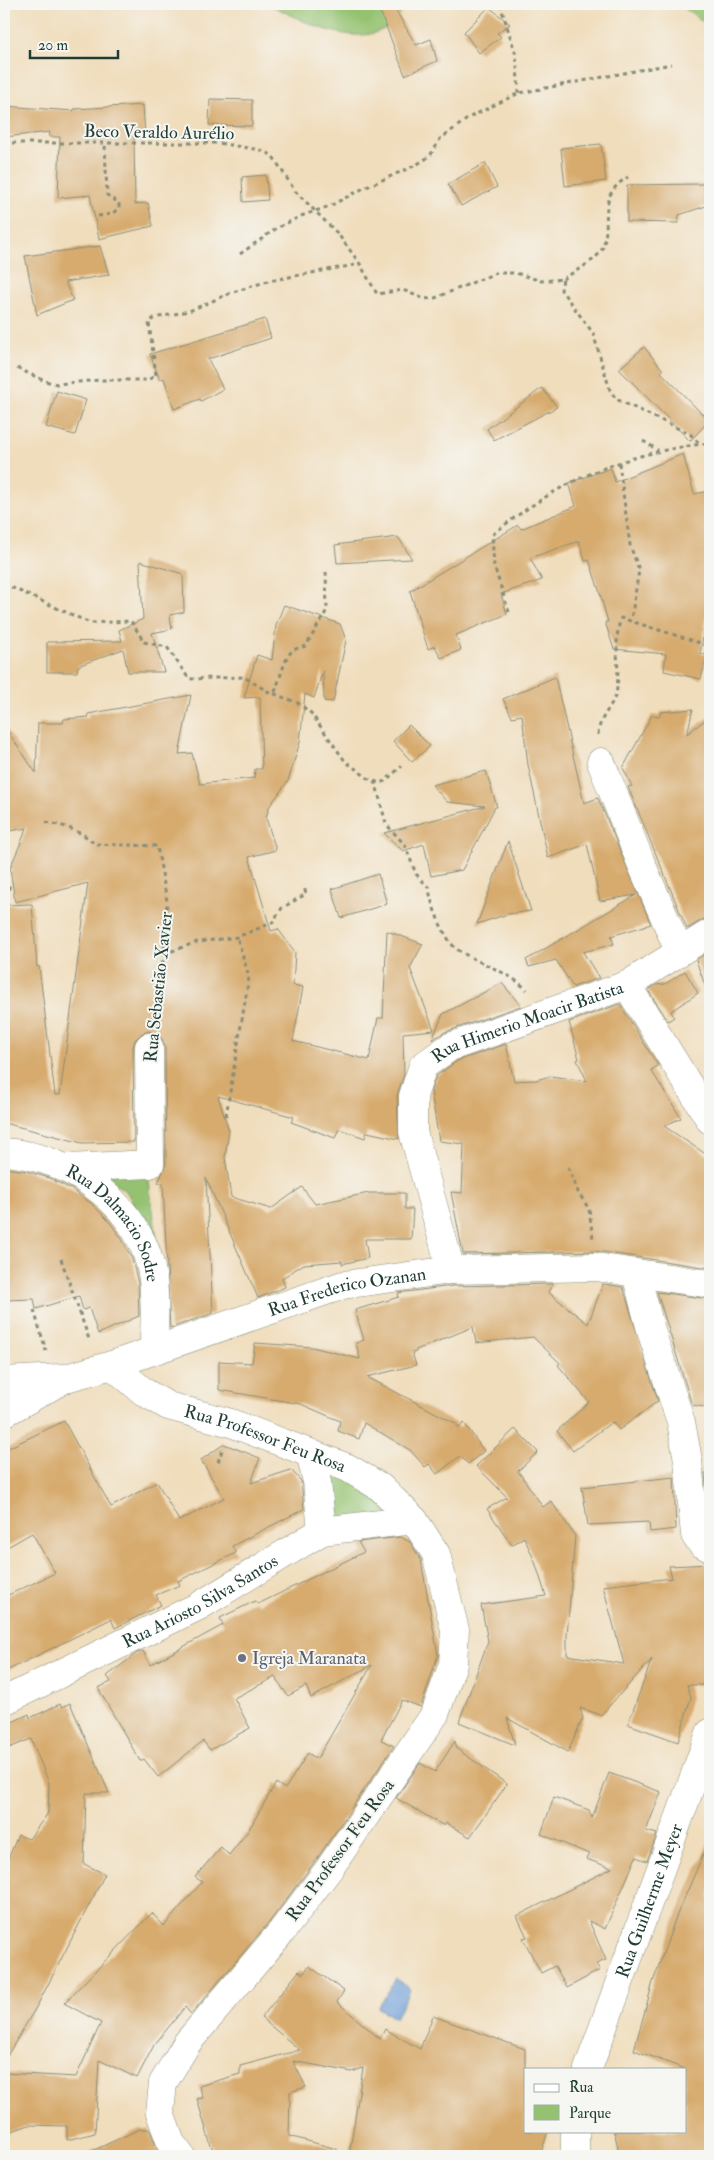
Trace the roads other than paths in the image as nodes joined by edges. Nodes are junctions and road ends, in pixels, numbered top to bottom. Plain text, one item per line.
1 (601, 762) road end
2 (710, 933) edge
3 (679, 951) junction
4 (627, 985) junction
5 (148, 1047) road end
6 (710, 1120) edge
7 (4, 1152) edge
8 (68, 1168) junction
9 (451, 1270) junction
10 (636, 1274) junction
11 (710, 1284) edge
12 (154, 1349) junction
13 (104, 1367) junction
14 (59, 1378) junction
15 (4, 1381) edge
16 (4, 1413) edge
17 (310, 1453) junction
18 (414, 1520) junction
19 (322, 1531) junction
20 (710, 1548) edge
21 (4, 1701) edge
22 (710, 1733) edge
23 (588, 2068) edge
24 (575, 2132) edge
25 (181, 2156) edge
26 (574, 2156) edge

1 - 3 street
2 - 3 street, Rua Himerio Moacir Batista
3 - 4 street, Rua Himerio Moacir Batista
4 - 6 street
4 - 9 street, Rua Himerio Moacir Batista
5 - 8 street, Rua Sebastião Xavier
7 - 8 street, Rua Dalmacio Sodre
8 - 12 street, Rua Dalmacio Sodre
9 - 10 street, Rua Frederico Ozanan
9 - 12 street, Rua Frederico Ozanan
10 - 11 street, Rua Frederico Ozanan
10 - 20 street
12 - 13 street, Rua Frederico Ozanan
13 - 14 street, Rua Frederico Ozanan
13 - 17 street, Rua Professor Feu Rosa
14 - 15 street
14 - 16 street, Rua Frederico Ozanan
17 - 18 street, Rua Professor Feu Rosa
17 - 19 street
18 - 19 street
18 - 25 street, Rua Professor Feu Rosa
19 - 21 street, Rua Ariosto Silva Santos
22 - 23 street, Rua Guilherme Meyer
24 - 26 street

